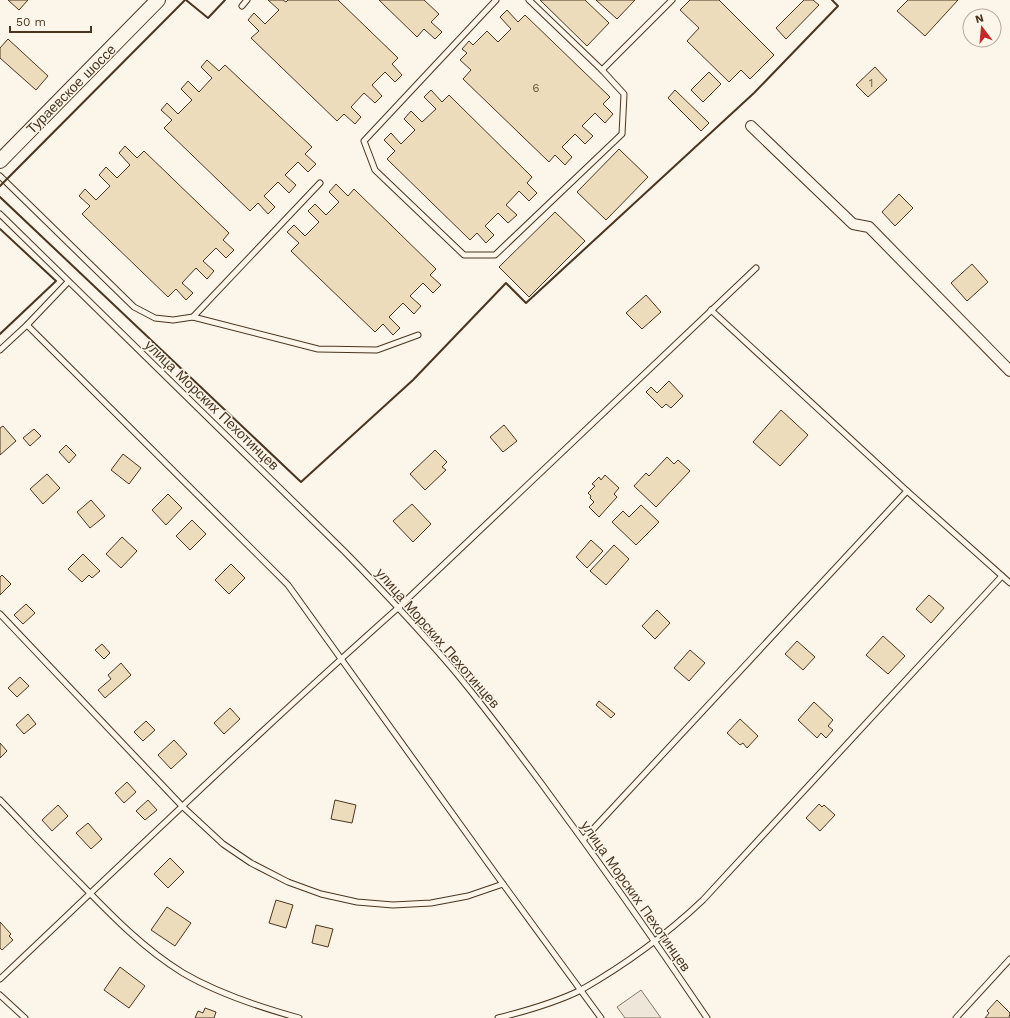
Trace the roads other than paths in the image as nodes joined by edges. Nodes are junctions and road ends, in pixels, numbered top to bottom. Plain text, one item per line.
1 (158, 0) edge
2 (247, 0) edge
3 (496, 0) edge
4 (529, 0) edge
5 (672, 0) edge
6 (242, 6) dead end
7 (602, 70) junction
8 (750, 126) dead end
9 (0, 161) edge
10 (0, 176) edge
11 (320, 183) dead end
12 (0, 214) edge
13 (756, 268) dead end
14 (68, 282) junction
15 (711, 310) junction
16 (193, 317) junction
17 (27, 325) junction
18 (418, 335) dead end
19 (0, 350) edge
20 (1010, 371) edge
21 (907, 491) junction
22 (1002, 576) junction
23 (1010, 583) edge
24 (399, 607) junction
25 (0, 614) edge
26 (340, 659) junction
27 (0, 800) edge
28 (182, 806) junction
29 (583, 840) junction
30 (503, 884) junction
31 (90, 894) junction
32 (655, 942) junction
33 (1010, 959) edge
34 (0, 979) edge
35 (580, 990) junction
36 (0, 995) edge
37 (25, 1018) edge
38 (299, 1018) edge
39 (498, 1018) edge
40 (601, 1018) edge
41 (707, 1018) edge
42 (956, 1018) edge

1 - 9 main road, Тураевское шоссе
2 - 6 lane
3 - 7 lane
4 - 7 lane
5 - 7 lane
8 - 20 street
10 - 16 lane
11 - 16 lane
12 - 14 lane, улица Морских Пехотинцев
13 - 15 lane
14 - 17 lane
14 - 24 lane, улица Морских Пехотинцев
15 - 21 lane
15 - 24 lane
16 - 18 lane
17 - 19 lane
17 - 26 lane
21 - 22 lane
21 - 29 lane
22 - 23 lane
22 - 32 lane
24 - 26 lane
24 - 29 lane, улица Морских Пехотинцев
25 - 28 lane
26 - 28 lane
26 - 30 lane
27 - 31 lane
28 - 30 lane
28 - 31 lane
29 - 32 lane, улица Морских Пехотинцев
30 - 35 lane
31 - 34 lane
31 - 38 lane
32 - 35 lane
32 - 41 lane, улица Морских Пехотинцев
33 - 42 lane
35 - 39 lane
35 - 40 lane
36 - 37 lane

